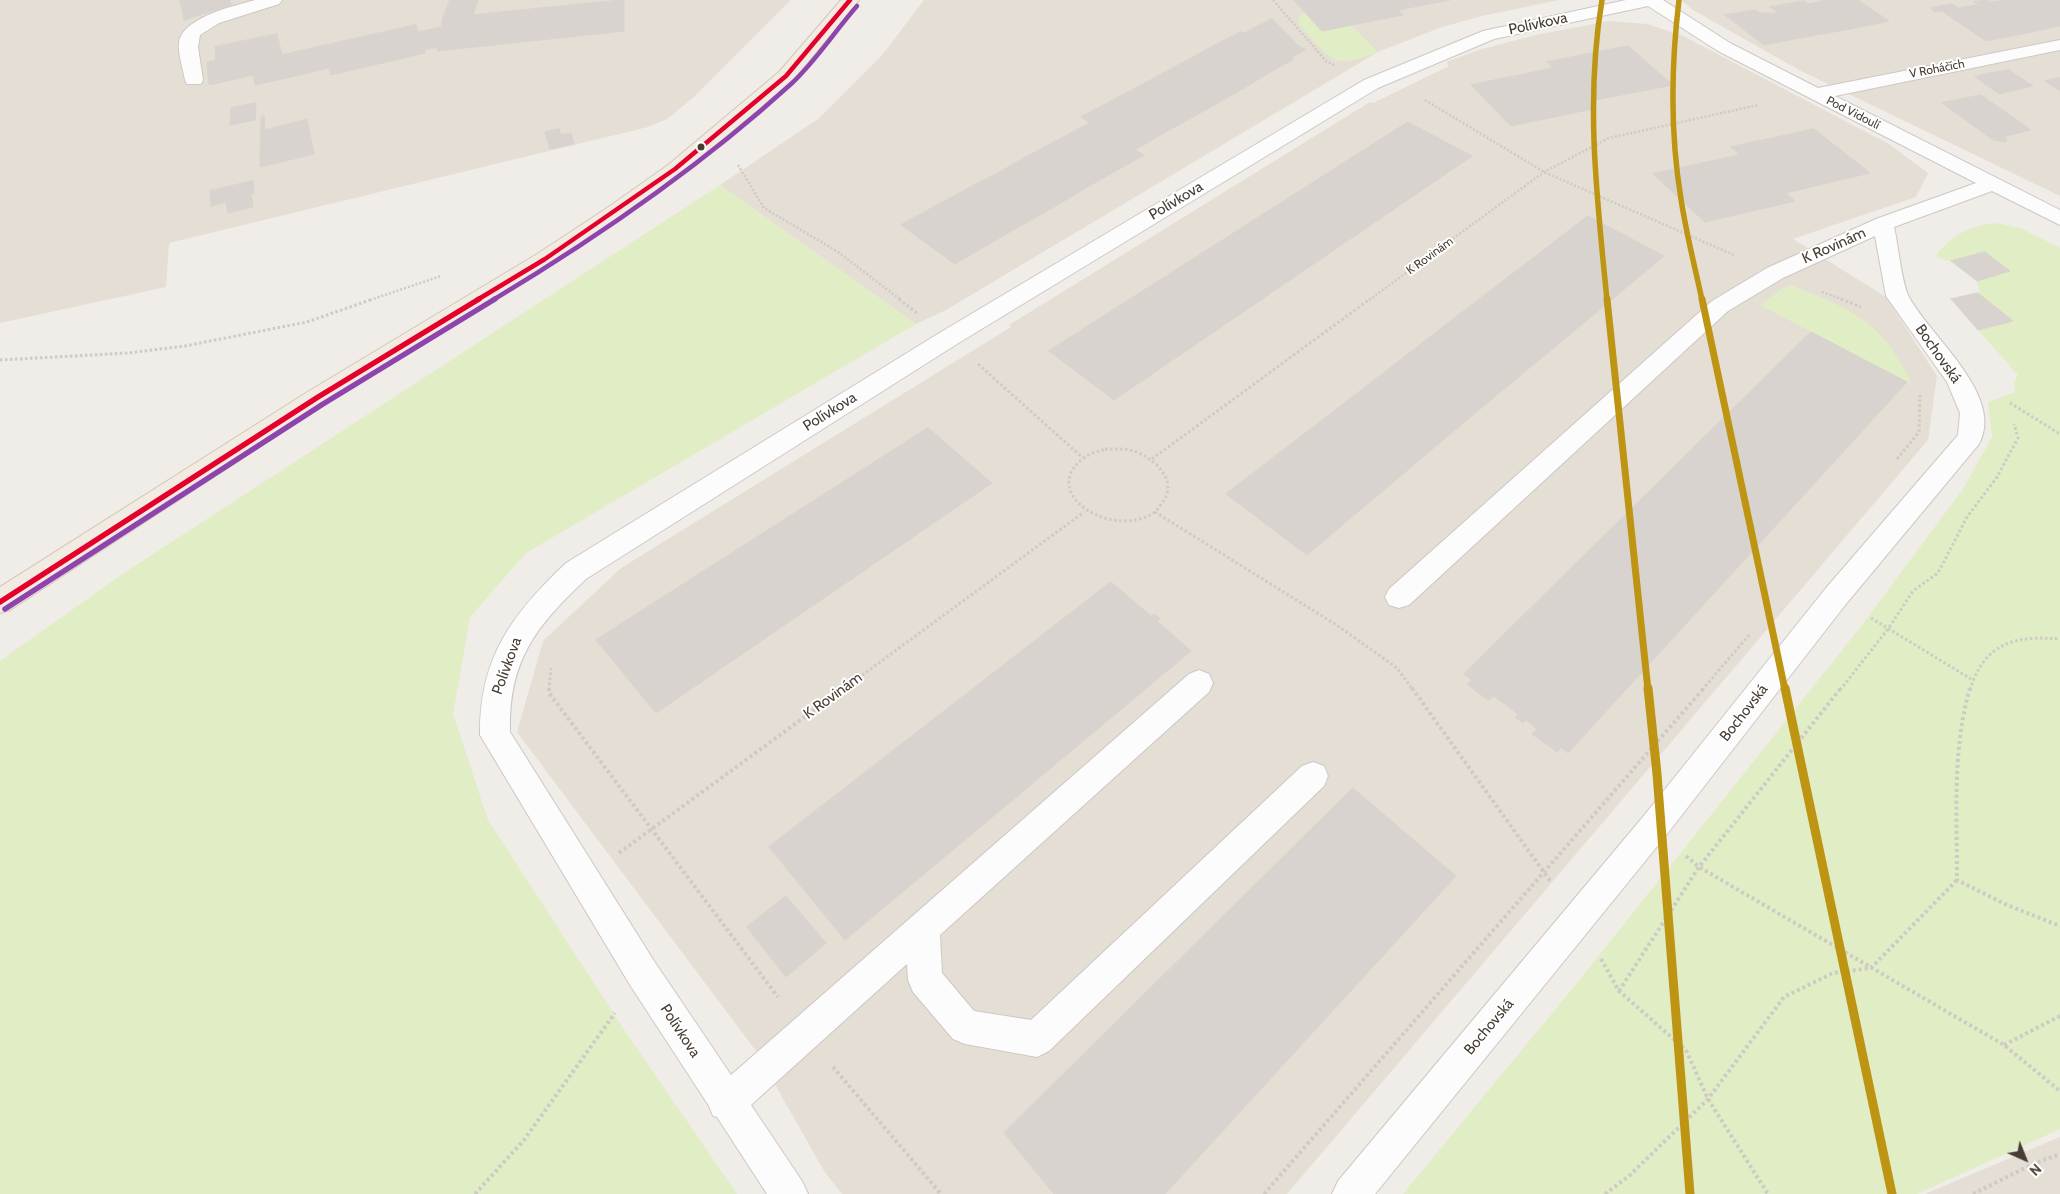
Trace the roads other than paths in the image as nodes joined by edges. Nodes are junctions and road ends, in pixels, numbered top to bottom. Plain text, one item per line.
1 (273, 0) edge
2 (850, 0) edge
3 (1651, 0) edge
4 (2060, 45) edge
5 (194, 80) dead end
6 (1814, 94) junction
7 (1993, 184) junction
8 (2060, 218) edge
9 (1883, 224) junction
10 (1399, 597) dead end
11 (0, 602) edge
12 (1199, 683) dead end
13 (1313, 776) dead end
14 (923, 929) junction
15 (726, 1103) junction
16 (789, 1194) edge
17 (1351, 1194) edge

1 - 5 street
2 - 11 main road
3 - 6 street, Pod Vidoulí
3 - 15 street, Polívkova
4 - 6 street, V Roháčích
6 - 7 street, Pod Vidoulí
7 - 8 street, Pod Vidoulí
7 - 9 street
9 - 10 street, K Rovinám
9 - 17 street, Bochovská
12 - 14 street
13 - 14 street
14 - 15 street
15 - 16 street

